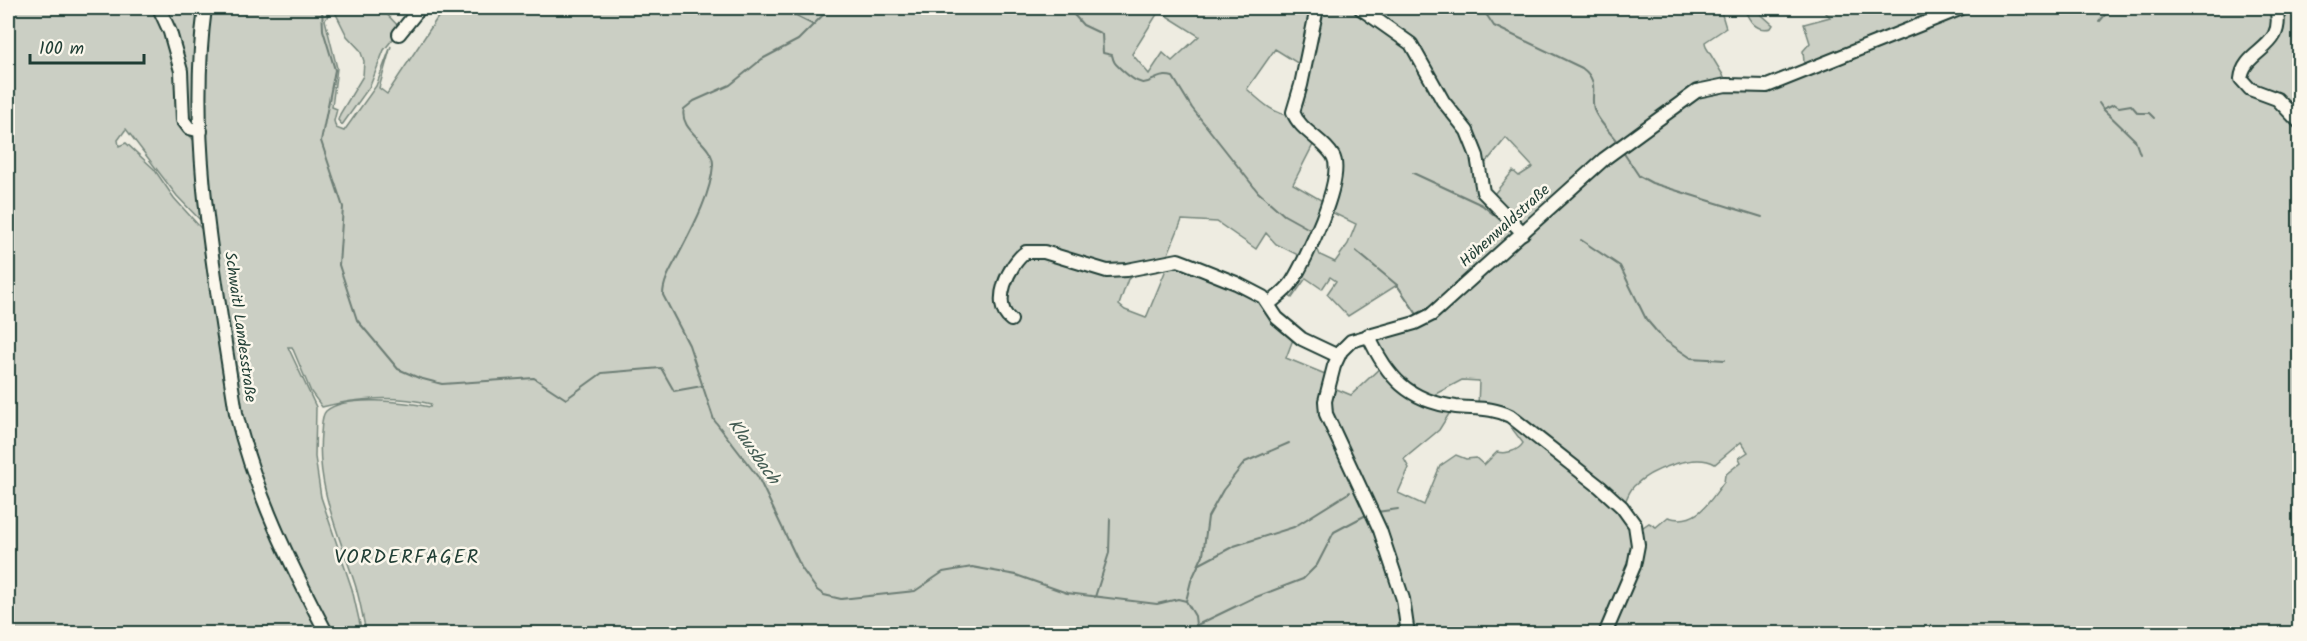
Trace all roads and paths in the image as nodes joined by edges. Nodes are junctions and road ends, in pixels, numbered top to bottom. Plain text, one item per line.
1 (159, 8) edge
2 (205, 8) edge
3 (420, 8) edge
4 (1317, 8) edge
5 (1360, 8) edge
6 (1962, 8) edge
7 (2276, 8) edge
8 (399, 34) dead end
9 (2300, 123) edge
10 (201, 131) junction
11 (1523, 233) junction
12 (1269, 304) junction
13 (1011, 320) dead end
14 (1368, 335) junction
15 (1338, 356) junction
16 (327, 633) edge
17 (1408, 633) edge
18 (1605, 633) edge

1 - 10 street
2 - 10 street, Schwaitl Landesstraße
3 - 8 street
4 - 12 street
5 - 11 street
6 - 11 street, Höhenwaldstraße
7 - 9 street
10 - 16 street, Schwaitl Landesstraße
11 - 14 street, Höhenwaldstraße
12 - 13 street
12 - 15 street
14 - 15 street, Höhenwaldstraße
14 - 18 street
15 - 17 street

